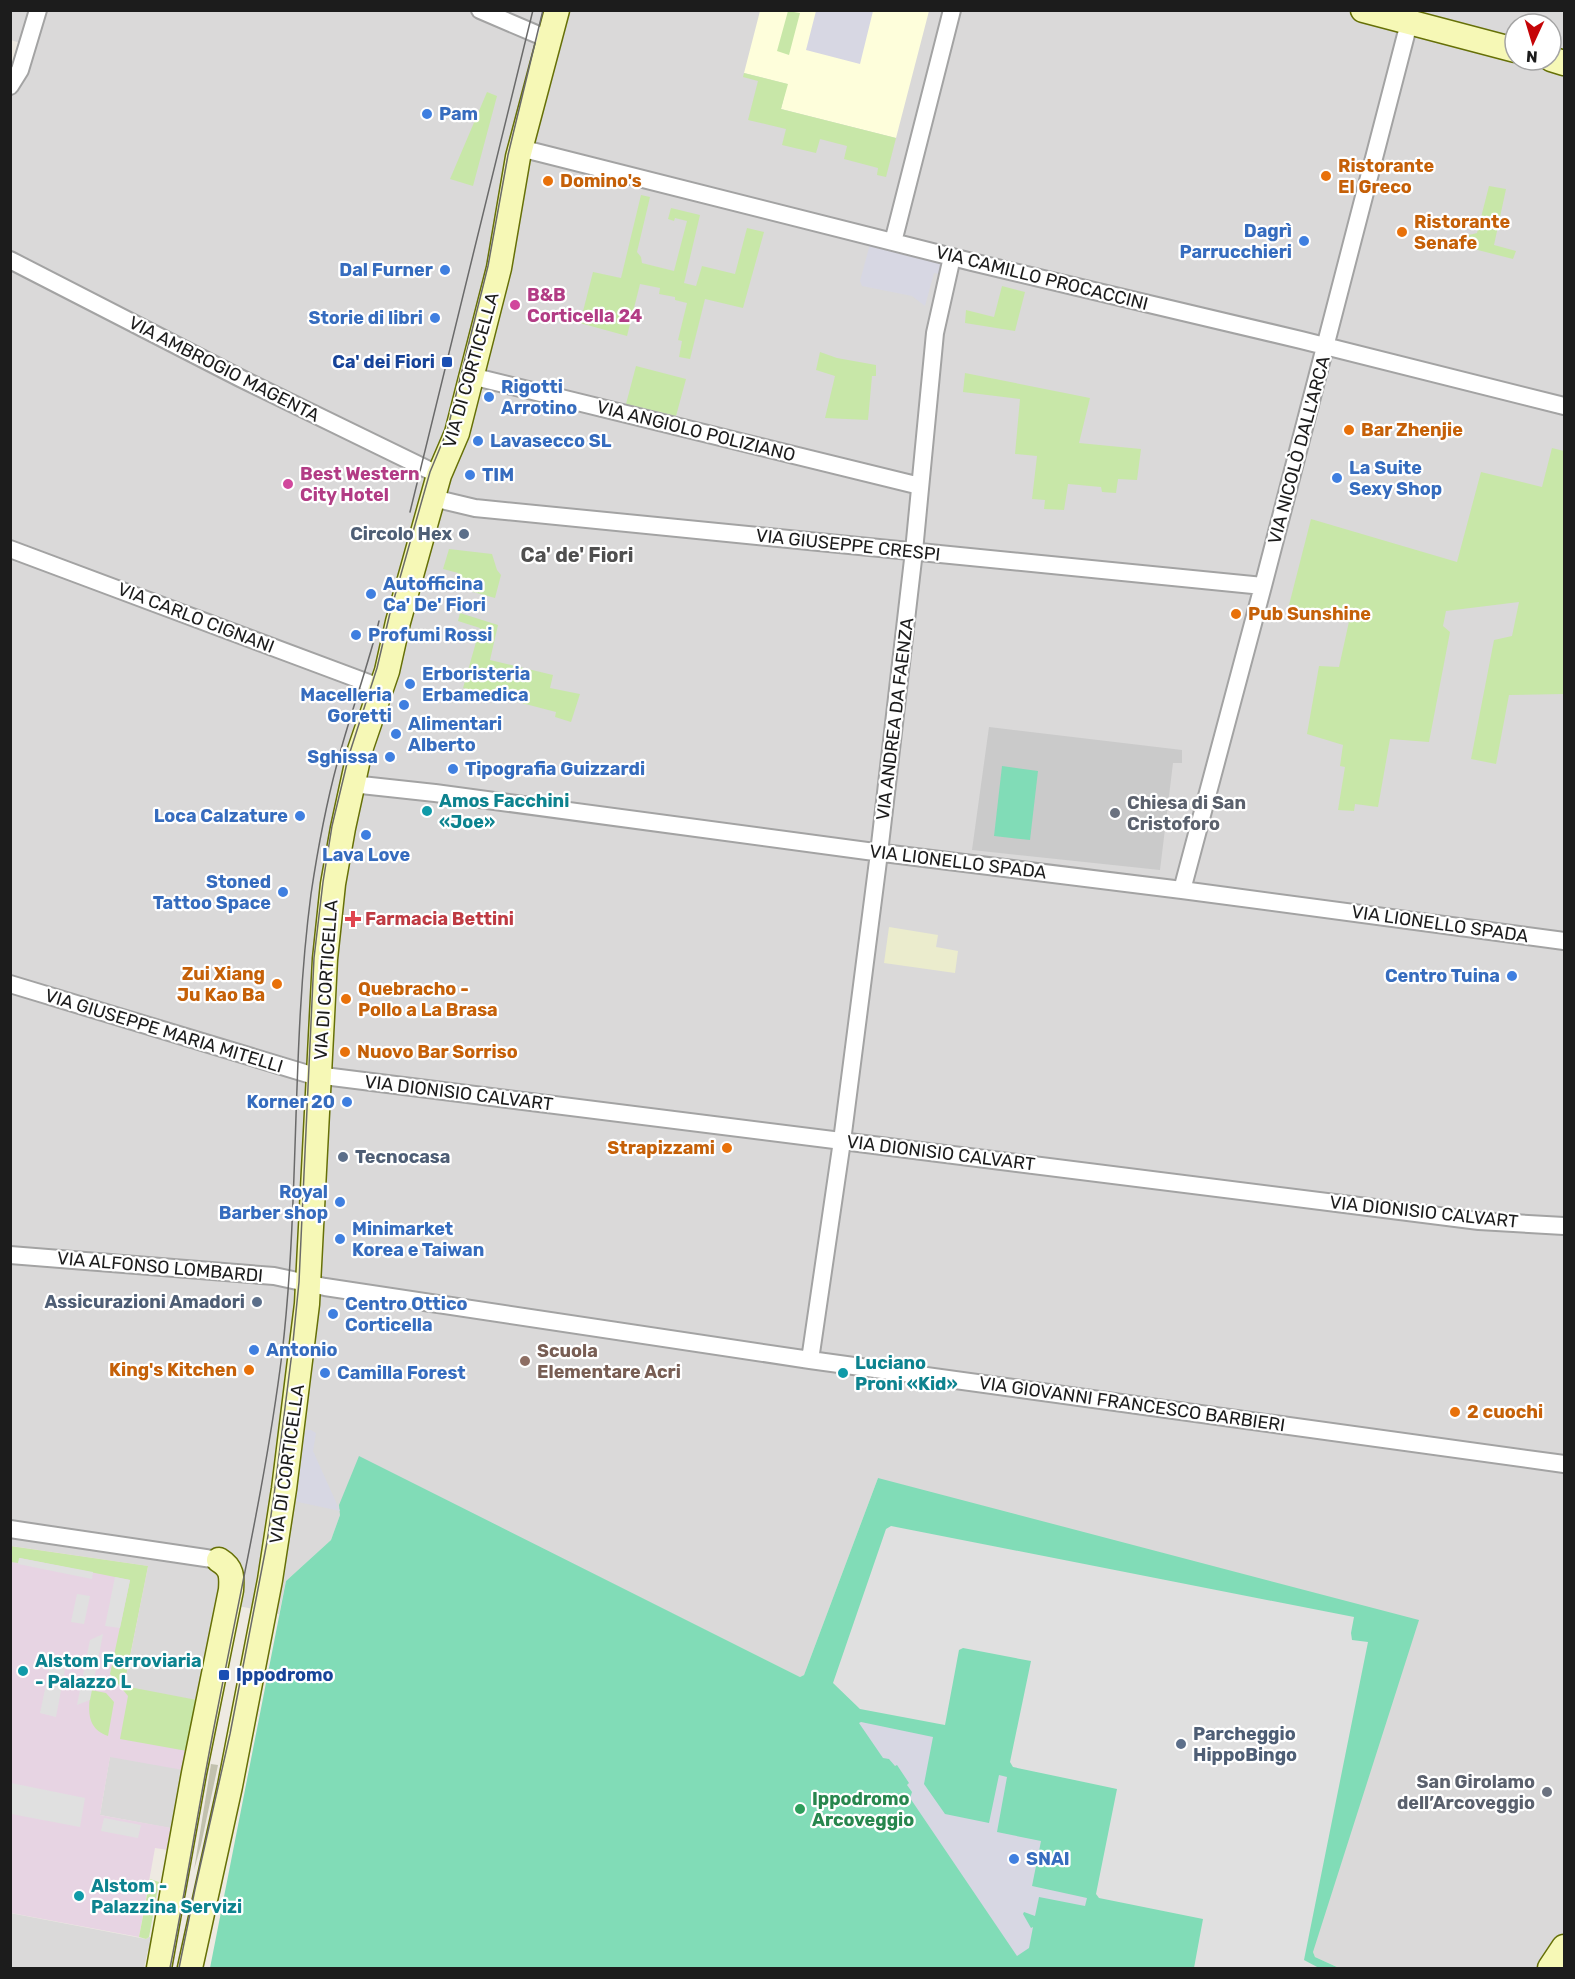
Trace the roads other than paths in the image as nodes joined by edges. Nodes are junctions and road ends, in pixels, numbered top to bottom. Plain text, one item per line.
1 (38, 10) edge
2 (480, 10) edge
3 (556, 10) edge
4 (952, 10) edge
5 (1363, 10) edge
6 (1410, 17) edge
7 (548, 43) junction
8 (1503, 46) edge
9 (10, 86) edge
10 (520, 148) junction
11 (893, 242) junction
12 (952, 257) junction
13 (10, 261) edge
14 (1325, 346) junction
15 (471, 376) junction
16 (1564, 406) edge
17 (920, 486) junction
18 (436, 487) junction
19 (10, 549) edge
20 (914, 551) junction
21 (1263, 586) junction
22 (382, 688) junction
23 (352, 784) junction
24 (879, 853) junction
25 (1182, 890) junction
26 (1564, 941) edge
27 (10, 984) edge
28 (319, 1076) junction
29 (842, 1141) junction
30 (1564, 1226) edge
31 (10, 1255) edge
32 (309, 1284) junction
33 (810, 1360) junction
34 (1564, 1464) edge
35 (10, 1529) edge
36 (219, 1560) joint
37 (1564, 1947) edge
38 (159, 1968) edge
39 (190, 1968) edge
40 (1550, 1968) edge

1 - 9 street
2 - 7 street
3 - 7 main road, VIA DI CORTICELLA
4 - 11 street
5 - 6 main road
6 - 8 main road
6 - 14 street, VIA NICOLÒ DALL'ARCA
7 - 10 main road, VIA DI CORTICELLA
10 - 11 street, VIA CAMILLO PROCACCINI
10 - 15 main road, VIA DI CORTICELLA
11 - 12 street, VIA CAMILLO PROCACCINI
12 - 14 street, VIA CAMILLO PROCACCINI
12 - 17 street, VIA ANDREA DA FAENZA
13 - 18 street, VIA AMBROGIO MAGENTA
14 - 16 street, VIA CAMILLO PROCACCINI
14 - 21 street, VIA NICOLÒ DALL'ARCA
15 - 17 street, VIA ANGIOLO POLIZIANO
15 - 18 main road, VIA DI CORTICELLA
17 - 20 street, VIA ANDREA DA FAENZA
18 - 20 street, VIA GIUSEPPE CRESPI
18 - 22 main road, VIA DI CORTICELLA
19 - 22 street, VIA CARLO CIGNANI
20 - 21 street, VIA GIUSEPPE CRESPI
20 - 24 street, VIA ANDREA DA FAENZA
21 - 25 street, VIA NICOLÒ DALL'ARCA
22 - 23 main road, VIA DI CORTICELLA
23 - 24 street, VIA LIONELLO SPADA
23 - 28 main road, VIA DI CORTICELLA
24 - 25 street, VIA LIONELLO SPADA
24 - 29 street, VIA ANDREA DA FAENZA
25 - 26 street, VIA LIONELLO SPADA
27 - 28 street, VIA GIUSEPPE MARIA MITELLI
28 - 29 street, VIA DIONISIO CALVART
28 - 32 main road, VIA DI CORTICELLA
29 - 30 street, VIA DIONISIO CALVART
29 - 33 street, VIA ANDREA DA FAENZA
31 - 32 street, VIA ALFONSO LOMBARDI
32 - 33 street, VIA GIOVANNI FRANCESCO BARBIERI
32 - 39 main road, VIA DI CORTICELLA
33 - 34 street, VIA GIOVANNI FRANCESCO BARBIERI
35 - 36 street
36 - 38 main road
37 - 40 main road

